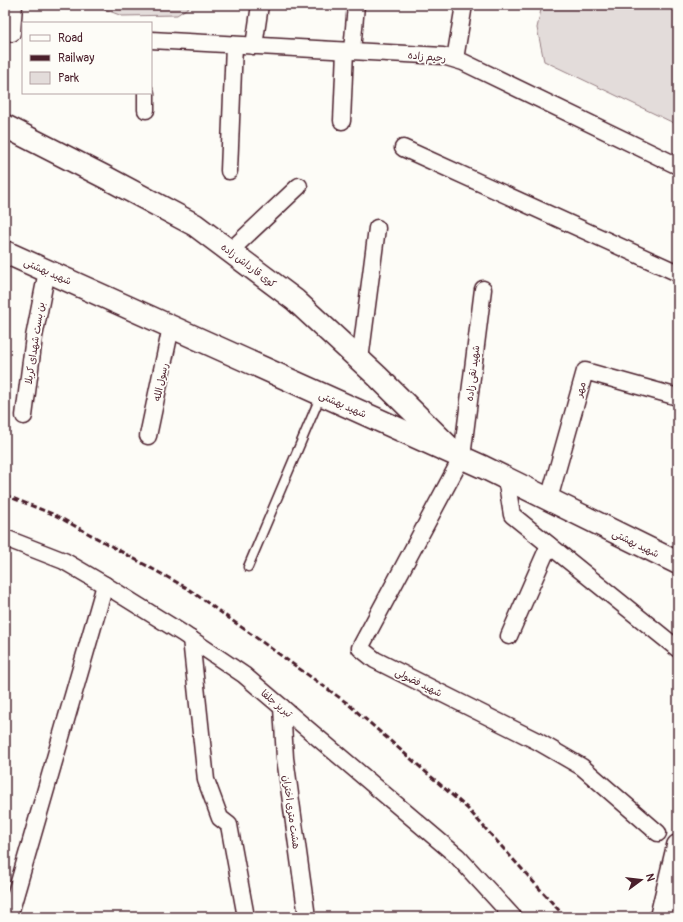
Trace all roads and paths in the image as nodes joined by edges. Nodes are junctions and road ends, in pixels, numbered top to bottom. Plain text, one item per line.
1 (14, 5) edge
2 (260, 5) edge
3 (356, 5) edge
4 (464, 5) edge
5 (13, 33) edge
6 (152, 40) edge
7 (234, 45) junction
8 (254, 46) junction
9 (348, 51) junction
10 (455, 59) junction
11 (146, 94) edge
12 (146, 110) dead end
13 (342, 121) dead end
14 (5, 126) edge
15 (403, 148) dead end
16 (678, 166) edge
17 (229, 171) dead end
18 (299, 186) dead end
19 (377, 228) dead end
20 (230, 251) junction
21 (5, 252) edge
22 (47, 271) junction
23 (678, 272) edge
24 (483, 289) dead end
25 (171, 327) junction
26 (360, 360) junction
27 (321, 394) junction
28 (678, 397) edge
29 (24, 416) dead end
30 (148, 436) dead end
31 (459, 456) junction
32 (506, 478) junction
33 (549, 500) junction
34 (5, 538) edge
35 (549, 545) junction
36 (678, 563) edge
37 (248, 568) dead end
38 (105, 585) junction
39 (509, 636) dead end
40 (191, 639) junction
41 (678, 649) edge
42 (282, 707) junction
43 (658, 833) dead end
44 (678, 846) edge
45 (9, 917) edge
46 (246, 917) edge
47 (307, 917) edge
48 (513, 917) edge
49 (661, 917) edge

1 - 5 street
2 - 8 street
3 - 9 street
4 - 10 street
6 - 7 street, رحیم زاده
7 - 8 street, رحیم زاده
7 - 17 street
8 - 9 street, رحیم زاده
9 - 10 street, رحیم زاده
9 - 13 street
10 - 16 street, رحیم زاده
11 - 12 street
14 - 20 street, کوی قارداش زاده
15 - 23 street
18 - 20 street
19 - 26 street
20 - 26 street, کوی قارداش زاده
21 - 22 street, شهید بهشتی
22 - 25 street, شهید بهشتی
22 - 29 street, بن بست شهدای کربلا
24 - 31 street, شهید نقی زاده
25 - 27 street, شهید بهشتی
25 - 30 street, رسول الله
26 - 31 street, کوی قارداش زاده
27 - 31 street, شهید بهشتی
27 - 37 lane
28 - 33 street, مهر
31 - 32 street, شهید بهشتی
31 - 43 street, شهید فضولی
32 - 33 street, شهید بهشتی
32 - 35 street
33 - 36 street, شهید بهشتی
34 - 38 street, تبریز جلفا
35 - 39 street
35 - 41 street
38 - 40 street, تبریز جلفا
38 - 45 street
40 - 42 street, تبریز جلفا
40 - 46 street
42 - 47 street, هشت متری اختران
42 - 48 street, تبریز جلفا
44 - 49 street

